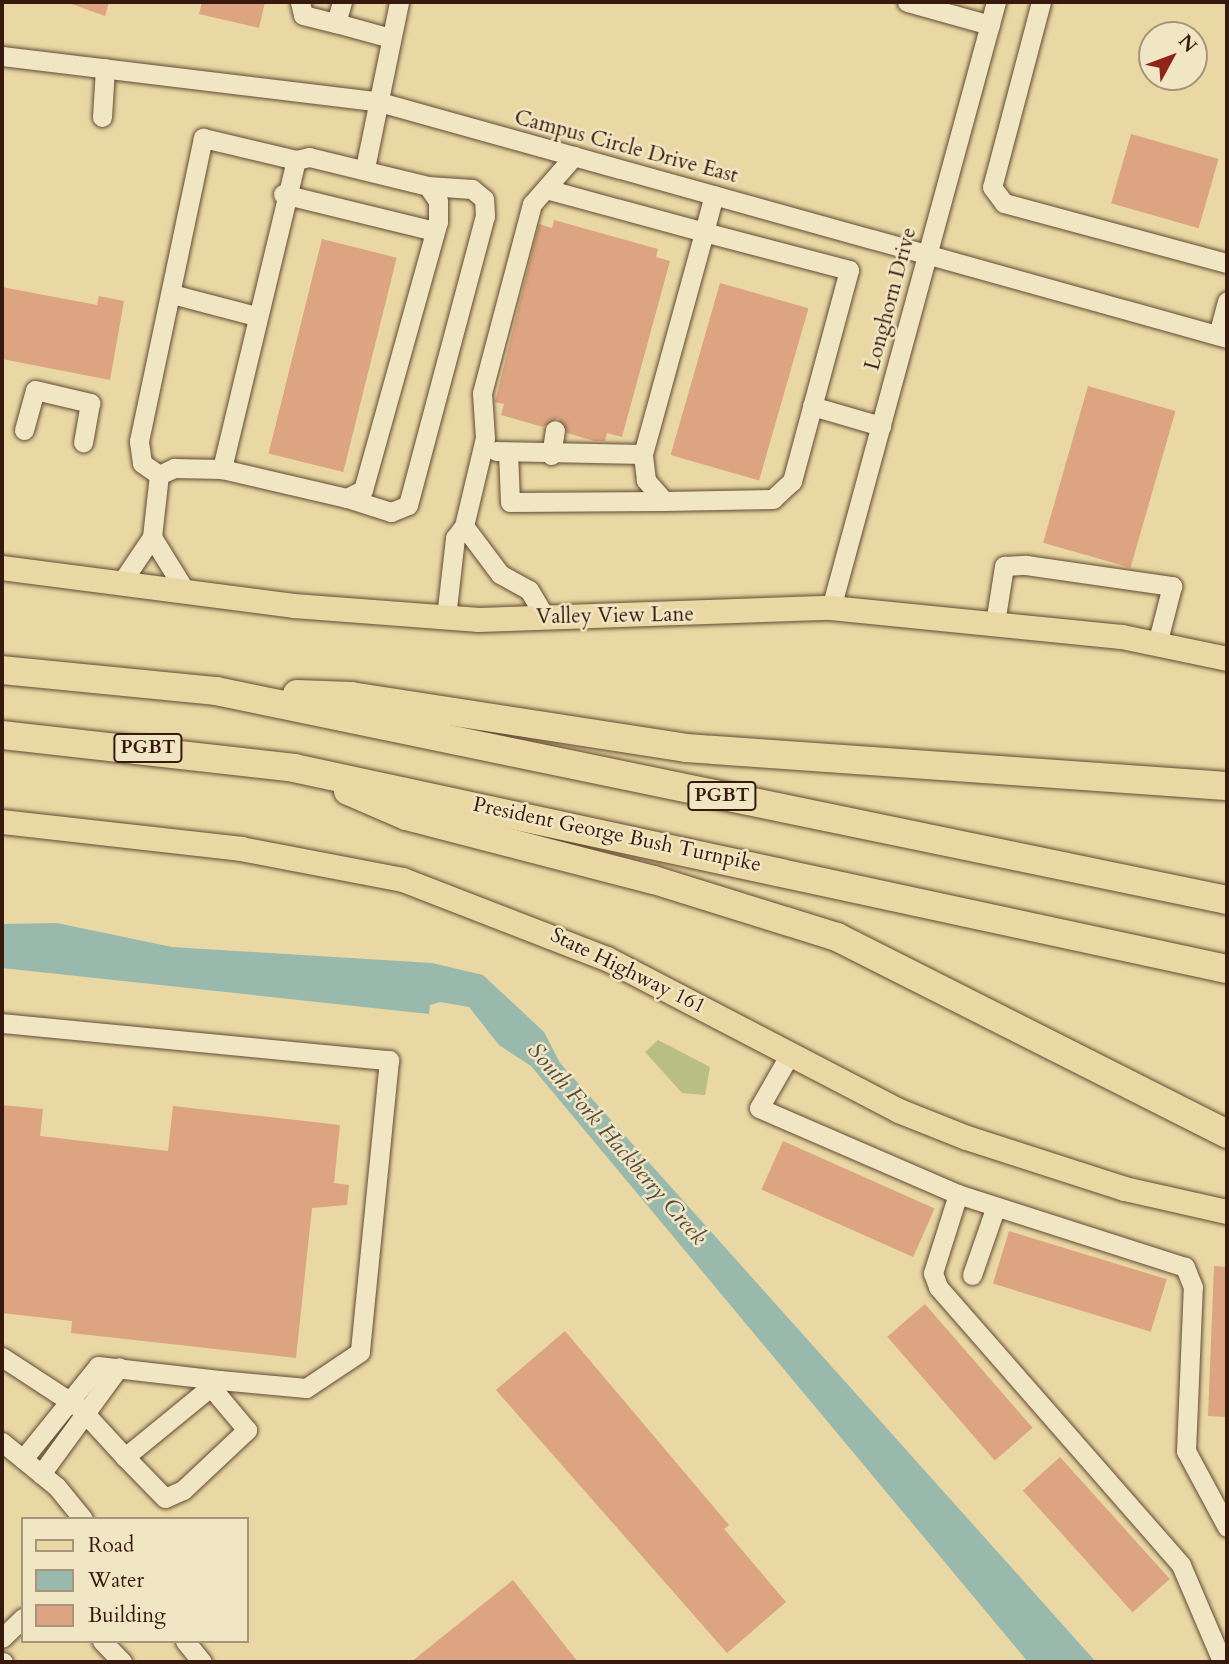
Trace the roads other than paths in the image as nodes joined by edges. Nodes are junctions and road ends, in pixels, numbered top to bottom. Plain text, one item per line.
1 (300, 2) edge
2 (342, 2) edge
3 (399, 2) edge
4 (907, 2) edge
5 (996, 2) edge
6 (1041, 2) edge
7 (336, 23) junction
8 (990, 25) junction
9 (391, 38) junction
10 (2, 55) edge
11 (105, 68) junction
12 (376, 101) junction
13 (102, 117) dead end
14 (574, 156) junction
15 (296, 160) junction
16 (365, 168) junction
17 (428, 186) junction
18 (546, 189) junction
19 (283, 194) junction
20 (714, 195) junction
21 (435, 231) junction
22 (704, 232) junction
23 (926, 253) junction
24 (1227, 263) edge
25 (172, 294) junction
26 (1227, 301) edge
27 (256, 316) junction
28 (1223, 336) edge
29 (813, 406) junction
30 (881, 426) junction
31 (24, 430) dead end
32 (555, 430) dead end
33 (83, 442) dead end
34 (481, 450) junction
35 (508, 452) junction
36 (643, 454) junction
37 (551, 455) junction
38 (222, 469) junction
39 (159, 475) junction
40 (347, 498) junction
41 (664, 501) junction
42 (464, 526) junction
43 (152, 537) junction
44 (2, 568) edge
45 (121, 583) junction
46 (186, 592) junction
47 (831, 608) junction
48 (446, 617) junction
49 (546, 618) junction
50 (995, 623) junction
51 (1157, 644) junction
52 (1227, 659) edge
53 (2, 670) edge
54 (216, 691) junction
55 (2, 735) edge
56 (294, 768) junction
57 (1227, 786) edge
58 (2, 822) edge
59 (1227, 901) edge
60 (1227, 969) edge
61 (2, 1023) edge
62 (790, 1054) junction
63 (1227, 1134) edge
64 (958, 1194) junction
65 (995, 1209) junction
66 (1227, 1212) edge
67 (972, 1275) dead end
68 (2, 1357) edge
69 (118, 1367) junction
70 (215, 1383) junction
71 (70, 1402) junction
72 (87, 1415) junction
73 (2, 1442) edge
74 (125, 1457) junction
75 (23, 1459) junction
76 (41, 1474) junction
77 (81, 1517) edge
78 (1227, 1527) edge
79 (21, 1620) edge
80 (2, 1638) edge
81 (104, 1643) edge
82 (187, 1643) edge
83 (1223, 1659) edge
84 (122, 1662) edge
85 (202, 1662) edge

1 - 7 street
2 - 7 street
3 - 9 street
4 - 8 street
5 - 8 street, Longhorn Drive
6 - 24 street
7 - 9 street
8 - 23 street, Longhorn Drive
9 - 12 street
10 - 11 street, Campus Circle Drive East
11 - 12 street, Campus Circle Drive East
11 - 13 street
12 - 14 street, Campus Circle Drive East
12 - 16 street
14 - 18 street
14 - 20 street, Campus Circle Drive East
15 - 16 street
15 - 19 street
15 - 25 street
16 - 17 street
17 - 21 street
17 - 40 street
18 - 22 street
18 - 34 street
19 - 21 street
19 - 27 street
20 - 22 street
20 - 23 street, Campus Circle Drive East
21 - 40 street
22 - 29 street
22 - 36 street
23 - 28 street, Campus Circle Drive East
23 - 30 street, Longhorn Drive
25 - 27 street
25 - 39 street
26 - 28 street
27 - 38 street
29 - 30 street
29 - 41 street
30 - 47 street, Longhorn Drive
31 - 33 street
32 - 37 street
34 - 35 street
34 - 42 street
35 - 37 street
35 - 41 street
36 - 37 street
36 - 41 street
38 - 39 street
38 - 40 street
39 - 43 street
42 - 48 street
42 - 49 street
43 - 45 street
43 - 46 street
44 - 45 main road, Valley View Lane
45 - 46 main road, Valley View Lane
46 - 48 main road, Valley View Lane
47 - 49 main road, Valley View Lane
47 - 50 main road, Valley View Lane
48 - 49 main road, Valley View Lane
50 - 51 main road, Valley View Lane
50 - 51 street
51 - 52 main road, Valley View Lane
53 - 54 highway, PGBT
54 - 57 highway
54 - 59 highway, PGBT
55 - 56 highway, President George Bush Turnpike / PGBT
56 - 60 highway, President George Bush Turnpike / PGBT
56 - 63 highway
58 - 62 main road, State Highway 161
61 - 70 street
62 - 64 street
62 - 66 main road, State Highway 161
64 - 65 street
64 - 83 street
65 - 67 street
65 - 78 street
68 - 71 street
69 - 70 street
69 - 71 street
69 - 72 street
70 - 74 street
70 - 74 street
71 - 72 street
71 - 75 street
72 - 74 street
72 - 76 street
73 - 75 street
75 - 76 street
76 - 77 street
79 - 80 street
81 - 84 street
82 - 85 street

